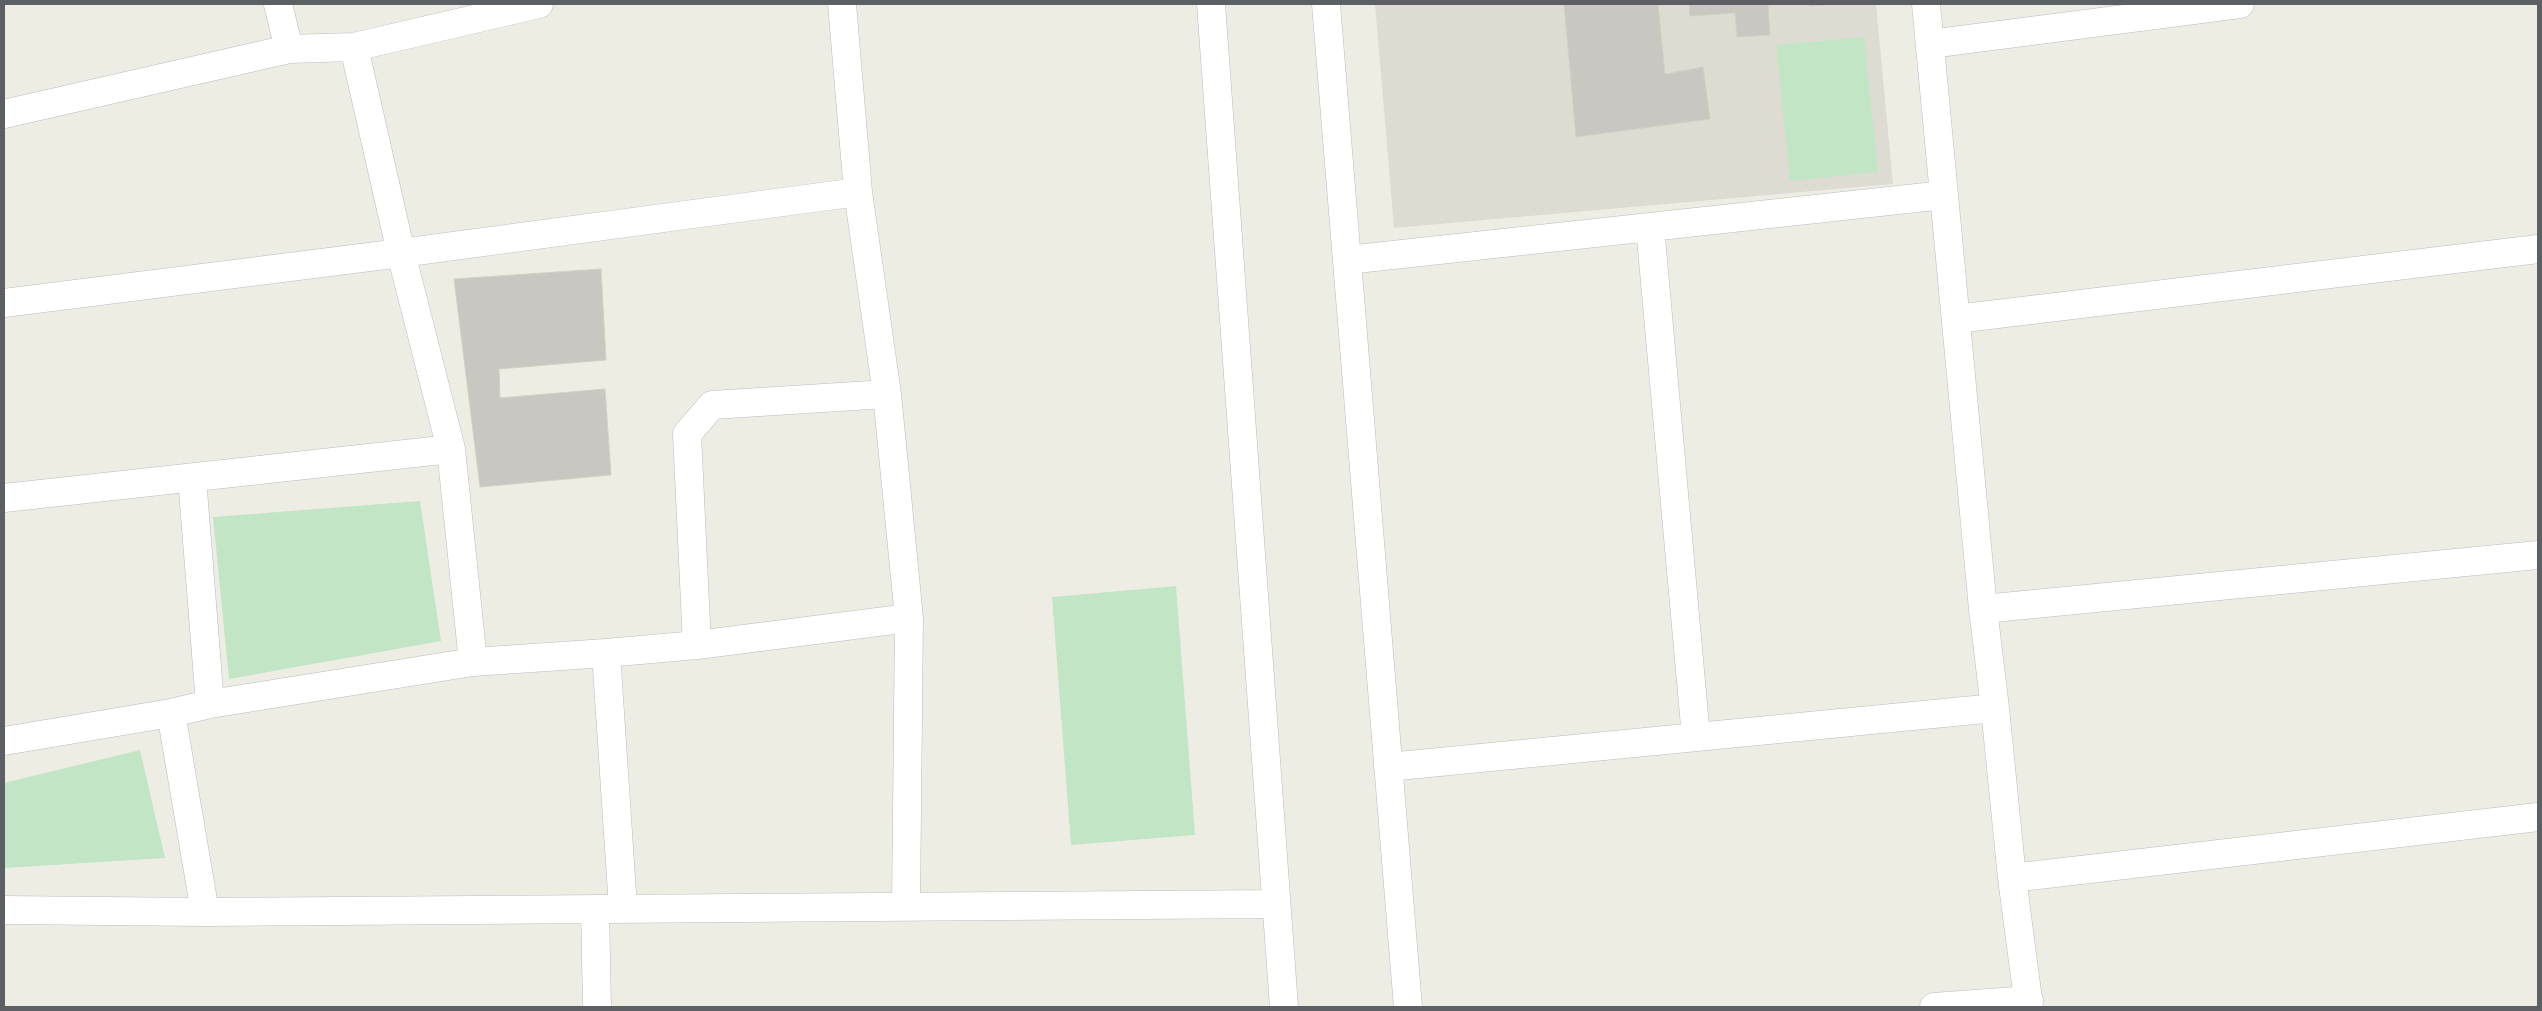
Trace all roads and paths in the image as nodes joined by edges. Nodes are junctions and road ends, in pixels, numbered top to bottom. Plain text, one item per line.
1 (278, 4) edge
2 (539, 4) edge
3 (842, 4) edge
4 (1211, 4) edge
5 (1326, 4) edge
6 (1926, 4) edge
7 (2240, 4) edge
8 (1930, 44) junction
9 (354, 47) junction
10 (289, 49) junction
11 (4, 114) edge
12 (858, 192) junction
13 (1944, 195) junction
14 (1650, 227) junction
15 (2538, 249) edge
16 (401, 253) junction
17 (1347, 260) junction
18 (4, 303) edge
19 (1956, 319) junction
20 (887, 394) junction
21 (451, 449) junction
22 (192, 478) junction
23 (4, 498) edge
24 (2538, 555) edge
25 (1983, 609) junction
26 (909, 618) junction
27 (697, 645) junction
28 (606, 653) junction
29 (473, 662) junction
30 (210, 704) junction
31 (1995, 708) junction
32 (171, 713) junction
33 (1696, 737) junction
34 (4, 741) edge
35 (1388, 767) junction
36 (2538, 817) edge
37 (2012, 878) junction
38 (1276, 904) junction
39 (906, 906) junction
40 (595, 908) junction
41 (623, 908) junction
42 (4, 910) edge
43 (205, 912) junction
44 (2029, 1004) edge
45 (597, 1007) edge
46 (1284, 1007) edge
47 (1408, 1007) edge
48 (1934, 1007) edge

1 - 10 street
2 - 9 street
3 - 12 street
4 - 38 street
5 - 17 street
6 - 8 street
7 - 8 street
8 - 13 street
9 - 10 street
9 - 16 street
10 - 11 street
12 - 16 street
12 - 20 street
13 - 14 street
13 - 19 street
14 - 17 street
14 - 33 street
15 - 19 street
16 - 18 street
16 - 21 street
17 - 35 street
19 - 25 street
20 - 26 street
20 - 27 street
21 - 22 street
21 - 29 street
22 - 23 street
22 - 30 street
24 - 25 street
25 - 31 street
26 - 27 street
26 - 39 street
27 - 28 street
28 - 29 street
28 - 41 street
29 - 30 street
30 - 32 street
31 - 33 street
31 - 37 street
32 - 34 street
32 - 43 street
33 - 35 street
35 - 47 street
36 - 37 street
37 - 44 street
38 - 39 street
38 - 46 street
39 - 41 street
40 - 41 street
40 - 43 street
40 - 45 street
42 - 43 street
44 - 48 street

